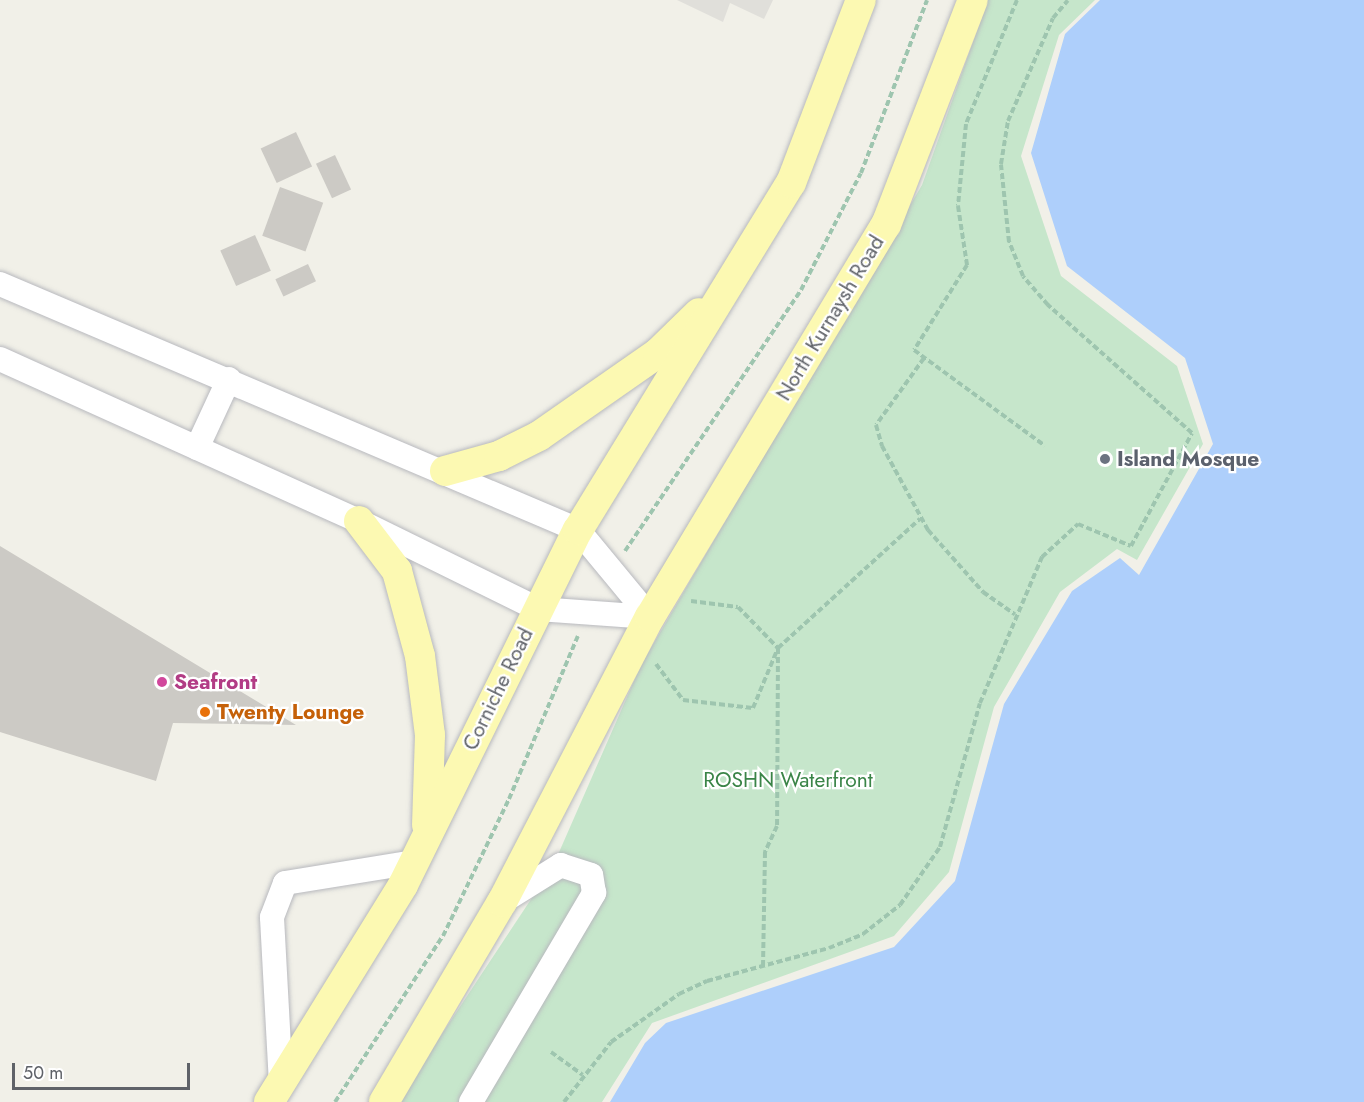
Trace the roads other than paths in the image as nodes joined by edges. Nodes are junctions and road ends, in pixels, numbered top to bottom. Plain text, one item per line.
1 (861, 0) edge
2 (973, 0) edge
3 (733, 279) junction
4 (0, 284) edge
5 (0, 359) edge
6 (229, 379) junction
7 (197, 448) junction
8 (445, 471) junction
9 (359, 521) junction
10 (578, 530) junction
11 (538, 609) junction
12 (650, 617) junction
13 (421, 849) junction
14 (502, 902) junction
15 (275, 1093) edge
16 (384, 1102) edge
17 (471, 1102) edge

1 - 3 main road
2 - 12 main road, North Kurnaysh Road
3 - 8 main road
3 - 10 main road, Corniche Road
4 - 6 street
5 - 7 street
6 - 7 street
6 - 8 street
7 - 9 street
8 - 10 street
9 - 11 street
9 - 13 main road
10 - 11 main road, Corniche Road
10 - 12 street
11 - 12 street
11 - 13 main road, Corniche Road
12 - 14 main road
13 - 15 main road, Corniche Road
13 - 15 street
14 - 16 main road
14 - 17 street

